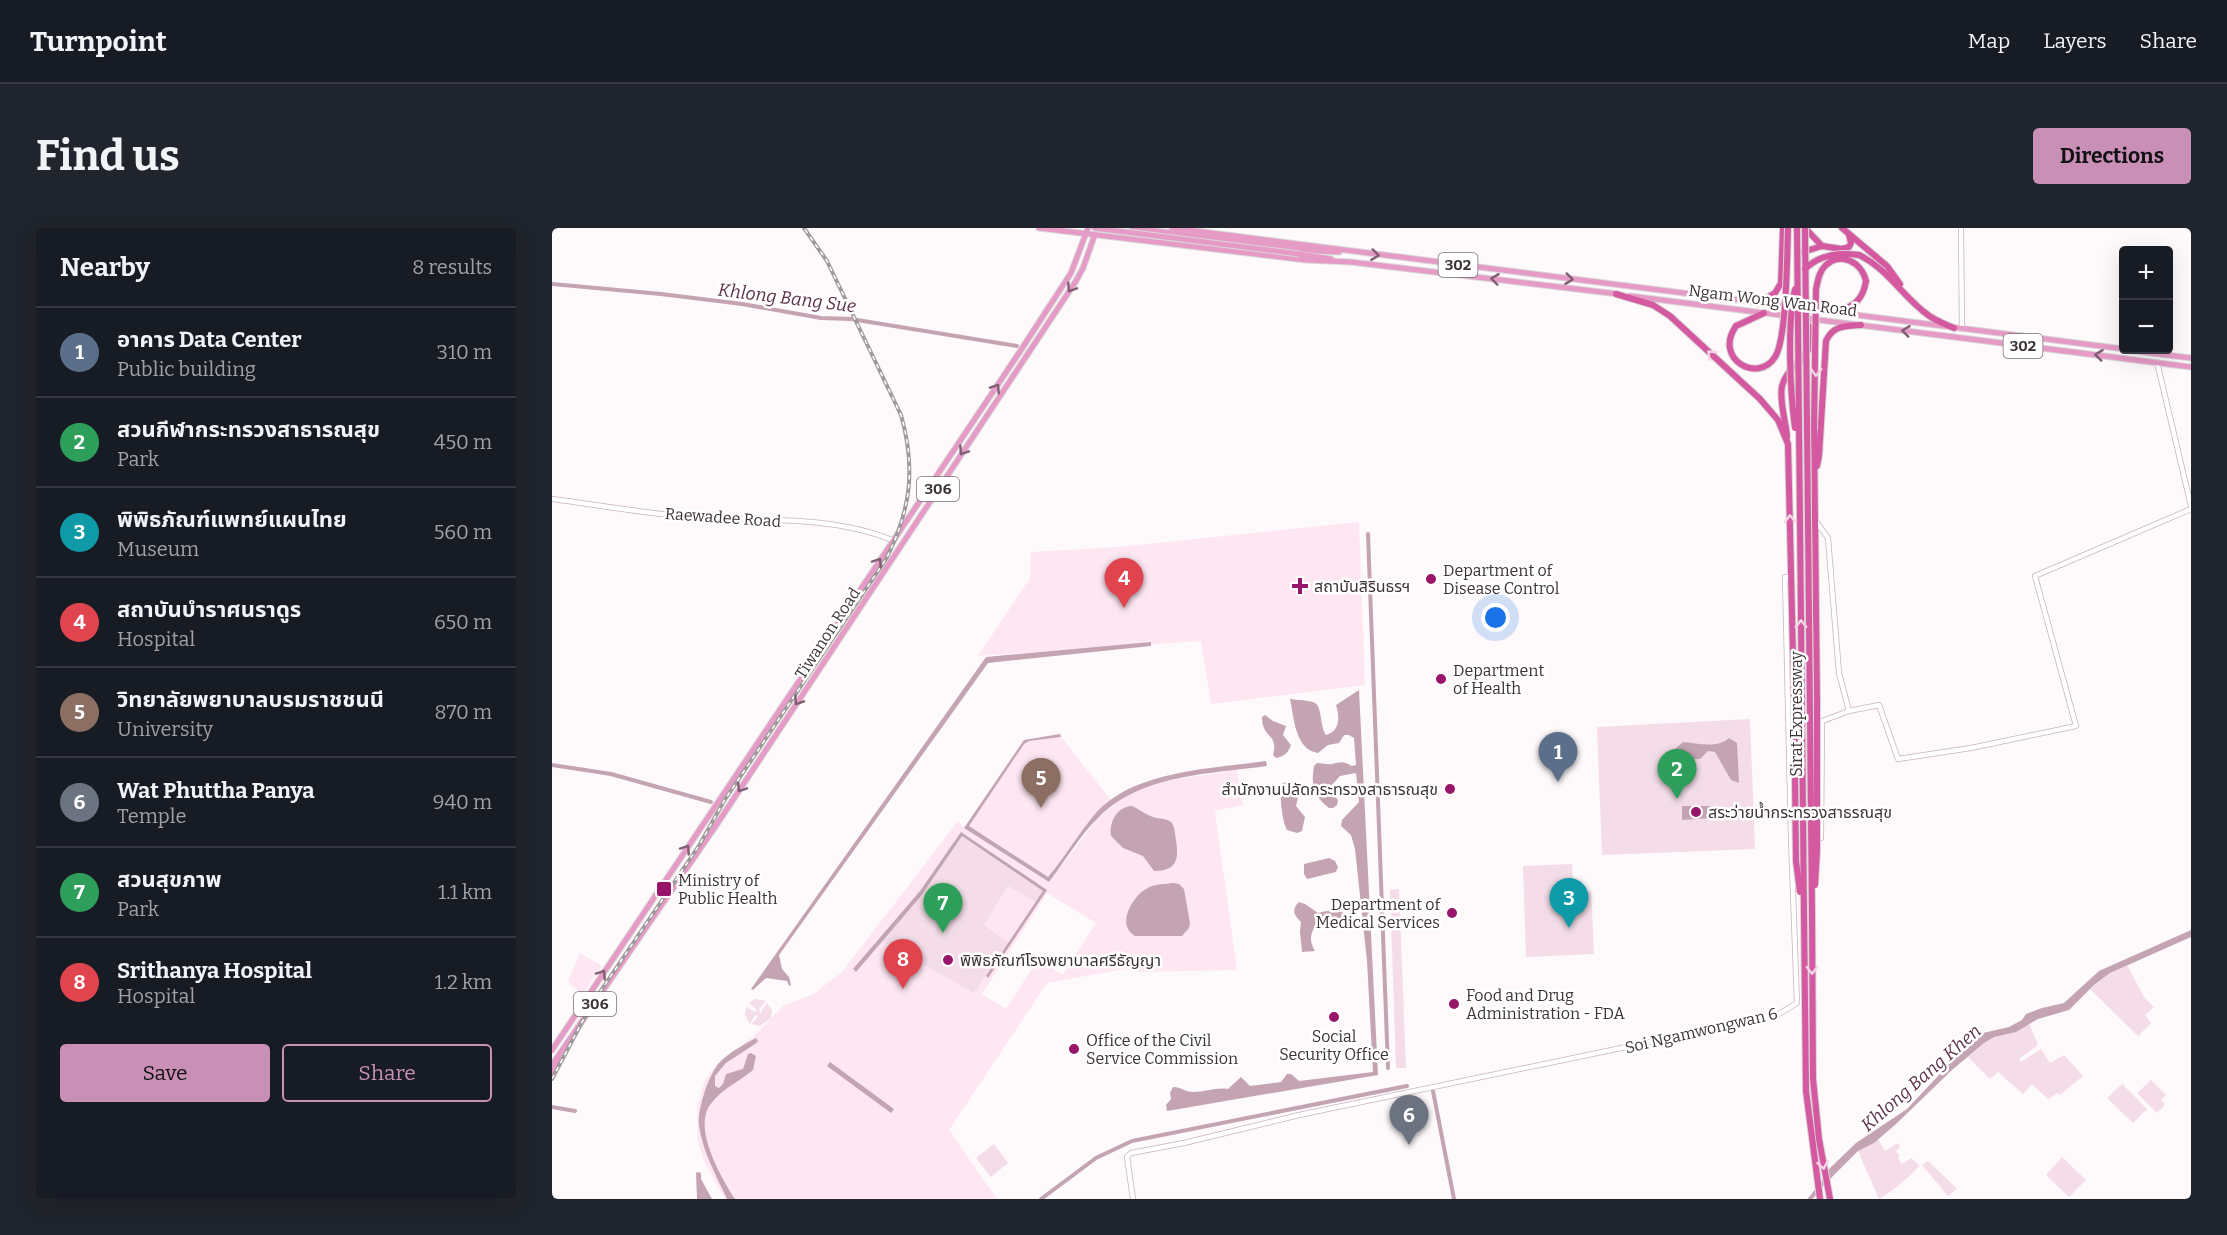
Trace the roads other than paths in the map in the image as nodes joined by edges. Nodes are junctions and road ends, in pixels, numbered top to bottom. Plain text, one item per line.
1 (1039, 228) edge
2 (1108, 228) edge
3 (1132, 228) edge
4 (1172, 228) edge
5 (1783, 228) edge
6 (1788, 228) edge
7 (1797, 228) edge
8 (1805, 228) edge
9 (1842, 228) edge
10 (1961, 228) edge
11 (1092, 230) edge
12 (1136, 239) junction
13 (1822, 246) junction
14 (1300, 252) junction
15 (1351, 252) junction
16 (1800, 254) dead end
17 (1351, 262) junction
18 (1616, 294) junction
19 (1758, 303) junction
20 (1915, 303) junction
21 (1837, 312) junction
22 (1764, 313) junction
23 (1804, 318) junction
24 (1861, 325) junction
25 (1954, 328) junction
26 (1962, 329) junction
27 (2119, 348) edge
28 (2162, 354) edge
29 (2191, 358) edge
30 (2157, 362) junction
31 (2191, 367) edge
32 (1788, 444) junction
33 (1798, 446) junction
34 (1816, 470) junction
35 (552, 499) edge
36 (2191, 507) edge
37 (1815, 520) junction
38 (890, 543) junction
39 (894, 555) junction
40 (1816, 563) junction
41 (1830, 563) junction
42 (1789, 577) junction
43 (1815, 645) junction
44 (1793, 646) junction
45 (1849, 711) junction
46 (764, 733) junction
47 (773, 739) junction
48 (1791, 838) junction
49 (1812, 912) junction
50 (1804, 914) junction
51 (637, 922) junction
52 (646, 929) junction
53 (566, 1046) junction
54 (552, 1052) edge
55 (552, 1065) edge
56 (552, 1073) edge
57 (1133, 1199) edge
58 (1820, 1199) edge
59 (1830, 1199) edge

1 - 11 main road, 302
2 - 12 main road
3 - 14 main road
4 - 15 main road, Ngam Wong Wan Road / 302
5 - 19 highway
6 - 22 highway, bridge
7 - 33 highway, Sirat Expressway, bridge
8 - 13 highway
8 - 49 highway, Sirat Expressway, bridge
9 - 13 highway
9 - 20 highway
10 - 26 street
11 - 12 main road, Ngam Wong Wan Road / 302
11 - 14 main road, bridge
38 -> 11 main road, Tiwanon Road / 306
11 -> 39 main road, Tiwanon Road / 306
12 - 17 main road, Ngam Wong Wan Road / 302
13 - 16 highway
14 - 15 main road, Ngam Wong Wan Road
14 - 17 main road, Ngam Wong Wan Road
15 -> 19 main road, Ngam Wong Wan Road / 302
18 -> 17 main road, Ngam Wong Wan Road / 302
18 - 22 main road, Ngam Wong Wan Road / 302
32 -> 18 highway
19 - 21 main road, Ngam Wong Wan Road / 302
20 - 25 highway
20 - 33 highway, bridge
21 - 25 main road, Ngam Wong Wan Road / 302
21 -> 34 highway, bridge
22 - 23 main road, Ngam Wong Wan Road / 302
23 - 24 main road, Ngam Wong Wan Road / 302
23 - 32 highway
30 -> 24 main road, Ngam Wong Wan Road / 302
24 - 34 highway
25 - 26 main road, Ngam Wong Wan Road / 302
26 - 27 main road, Ngam Wong Wan Road / 302
28 - 29 main road, Ngam Wong Wan Road / 302
30 - 31 main road, Ngam Wong Wan Road / 302
30 - 36 street
42 -> 32 highway
50 -> 33 highway, Sirat Expressway, bridge
34 - 37 highway
35 - 38 street, Raewadee Road
36 - 45 street
37 - 40 highway
37 - 41 street
38 - 39 main road
46 -> 38 main road, Tiwanon Road / 306
39 -> 47 main road, Tiwanon Road / 306
40 - 41 street
40 - 43 highway
41 - 45 street
42 - 44 highway
42 - 48 street
43 - 44 highway
43 - 49 highway, bridge
44 - 50 highway, bridge
45 - 48 street
46 - 47 main road
51 -> 46 main road, Tiwanon Road / 306
47 -> 52 main road, Tiwanon Road / 306
48 - 57 street, Soi Ngamwongwan 6
49 -> 59 highway, Sirat Expressway
50 - 58 highway, Sirat Expressway
51 - 52 main road
54 -> 51 main road, Tiwanon Road / 306
52 - 53 main road, Tiwanon Road / 306
53 - 55 main road, Tiwanon Road / 306
53 - 56 main road, Tiwanon Road / 306

